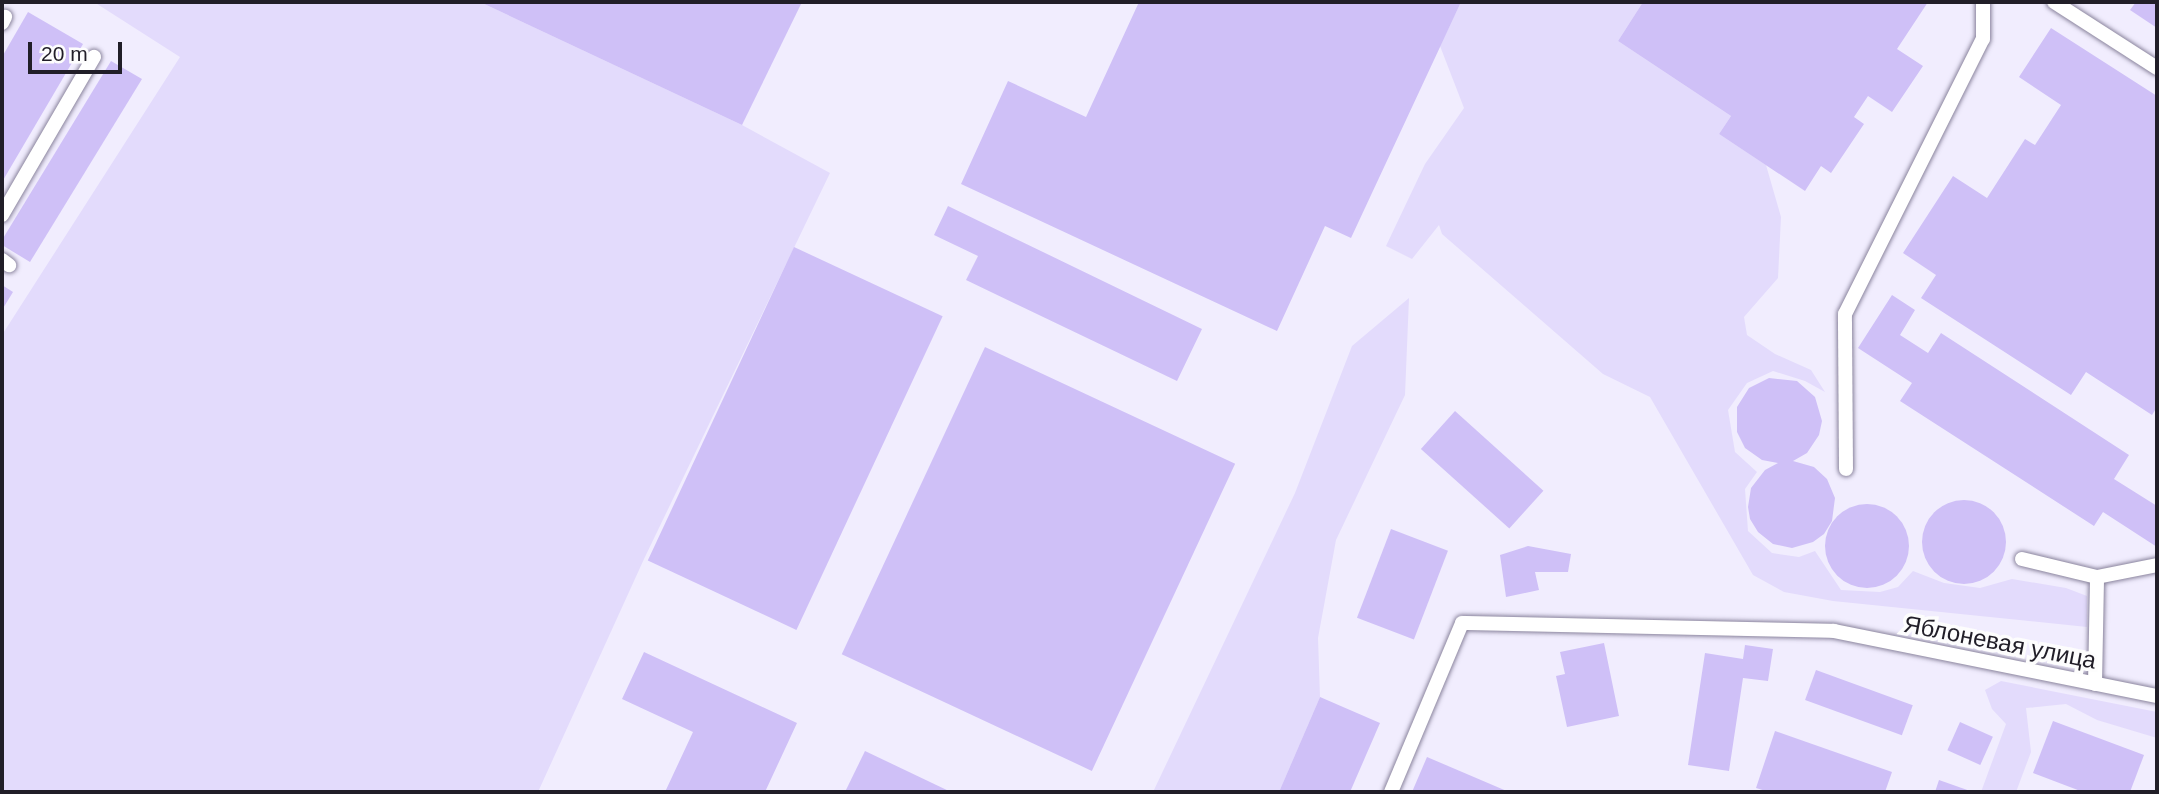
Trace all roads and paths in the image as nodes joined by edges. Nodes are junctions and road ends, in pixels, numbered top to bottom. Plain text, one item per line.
1 (1983, 2) edge
2 (2054, 2) edge
3 (94, 58) dead end
4 (2157, 68) edge
5 (2, 215) edge
6 (1846, 469) dead end
7 (2022, 559) dead end
8 (2157, 565) edge
9 (2097, 577) junction
10 (2095, 684) junction
11 (2157, 696) edge
12 (1391, 792) edge

1 - 6 lane
2 - 4 lane
3 - 5 lane
7 - 9 lane
8 - 9 lane
9 - 10 lane
10 - 11 lane, Яблоневая улица
10 - 12 lane, Яблоневая улица

